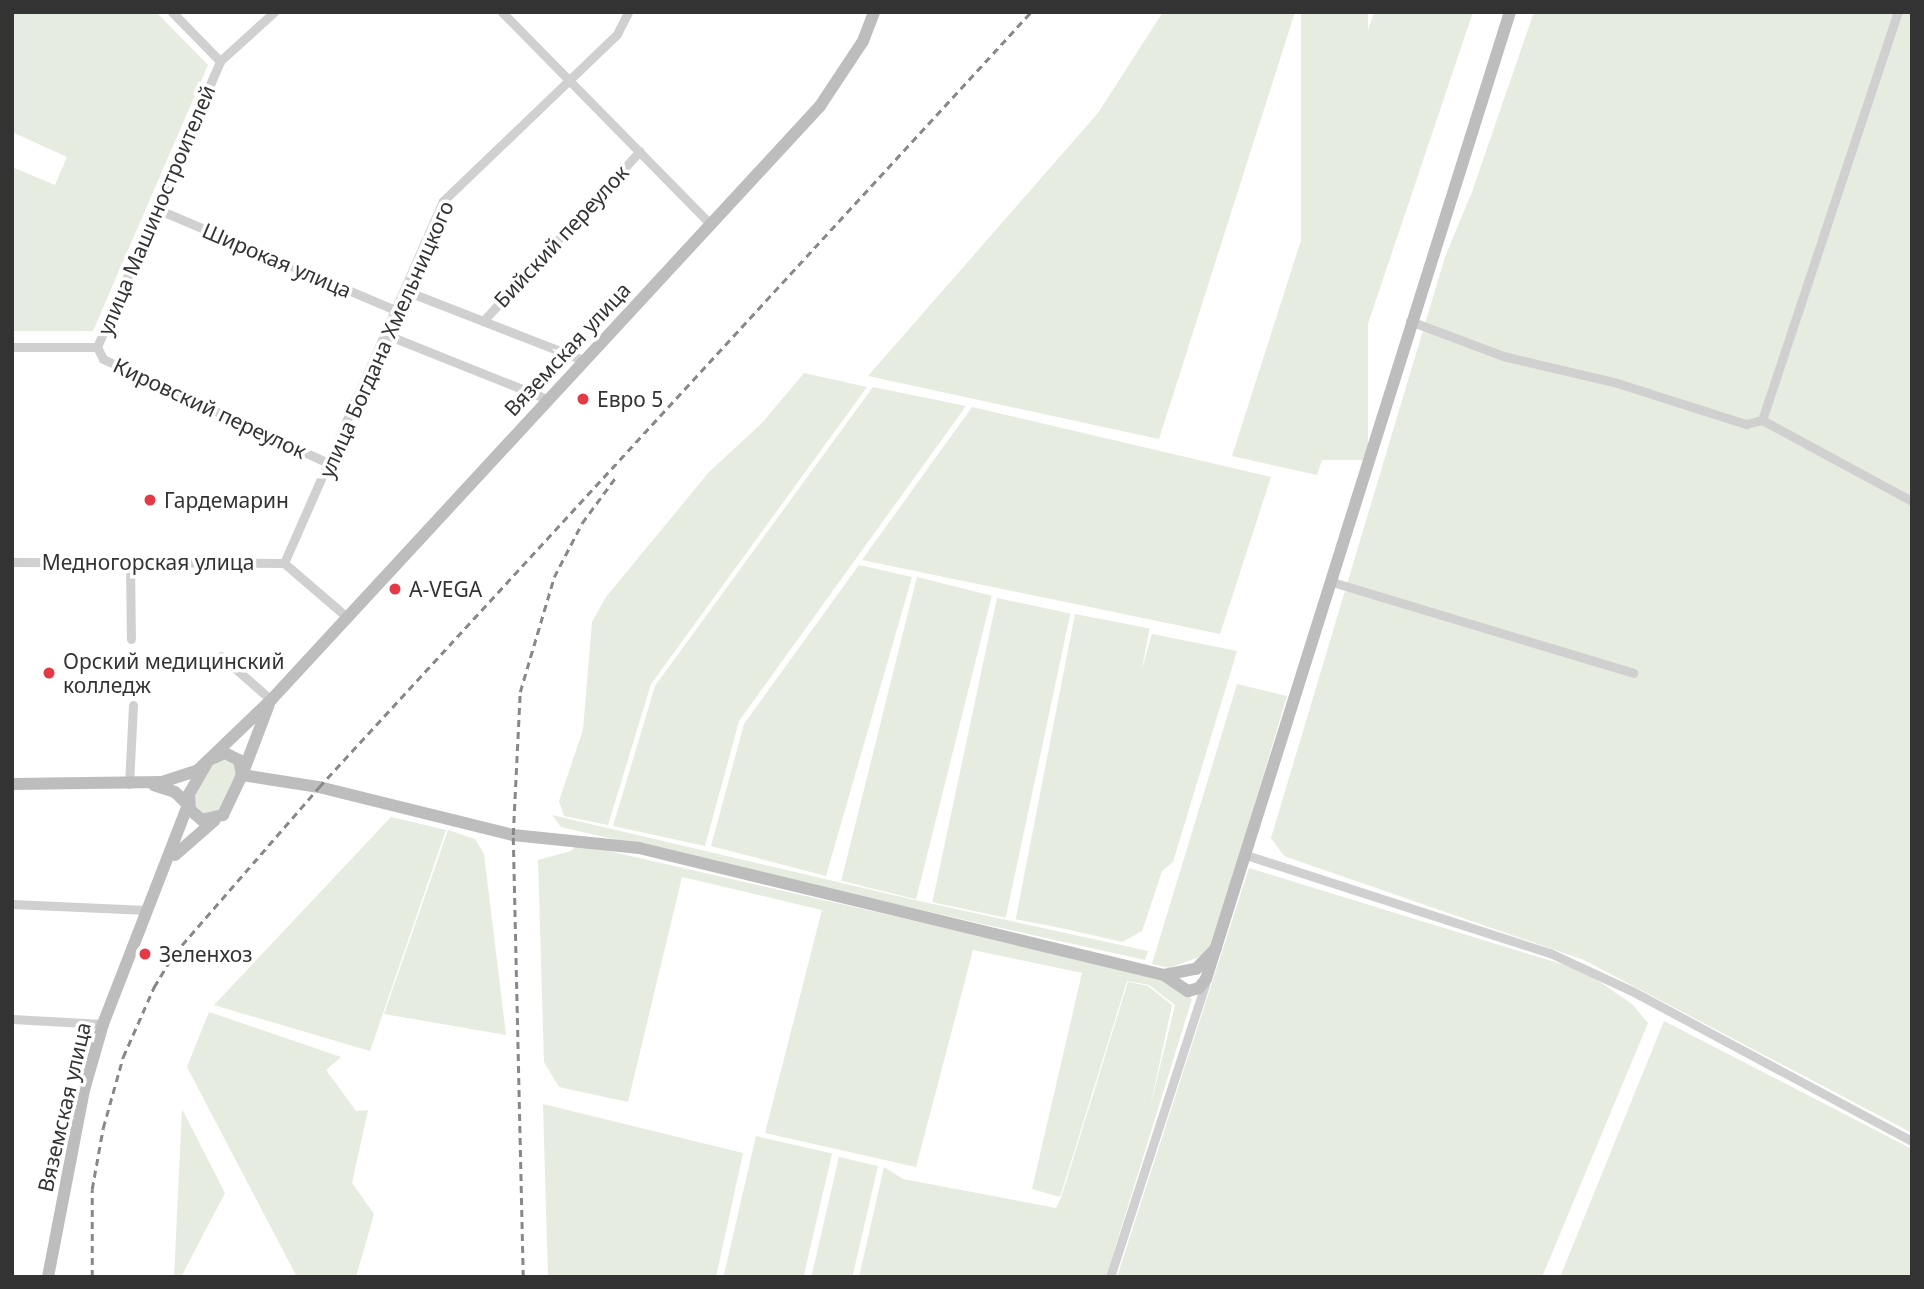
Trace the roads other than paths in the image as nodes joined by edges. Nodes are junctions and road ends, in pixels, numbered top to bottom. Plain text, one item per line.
1 (172, 12) edge
2 (274, 12) edge
3 (502, 12) edge
4 (628, 12) edge
5 (874, 12) edge
6 (1510, 12) edge
7 (1898, 12) edge
8 (220, 61) junction
9 (567, 78) junction
10 (639, 151) junction
11 (157, 209) junction
12 (710, 224) junction
13 (405, 291) junction
14 (397, 311) junction
15 (483, 321) junction
16 (1410, 321) junction
17 (387, 335) junction
18 (97, 347) junction
19 (12, 348) edge
20 (583, 360) junction
21 (547, 399) junction
22 (1762, 420) junction
23 (330, 464) junction
24 (1912, 500) edge
25 (12, 562) edge
26 (130, 562) junction
27 (284, 563) junction
28 (1329, 581) junction
29 (348, 618) junction
30 (131, 639) dead end
31 (220, 656) dead end
32 (1633, 673) dead end
33 (271, 701) junction
34 (133, 705) dead end
35 (211, 758) junction
36 (242, 775) junction
37 (12, 784) edge
38 (129, 784) junction
39 (188, 805) junction
40 (217, 819) junction
41 (1246, 855) junction
42 (163, 872) junction
43 (12, 904) edge
44 (147, 910) junction
45 (1216, 948) junction
46 (1164, 975) junction
47 (1206, 979) junction
48 (12, 1019) edge
49 (103, 1024) junction
50 (1912, 1140) edge
51 (48, 1277) edge
52 (1110, 1277) edge

1 - 8 street
2 - 8 street, улица Машиностроителей
3 - 9 street
4 - 9 street, улица Богдана Хмельницкого
5 - 12 main road, Вяземская улица
6 - 16 main road
7 - 22 street
8 - 11 street, улица Машиностроителей
9 - 10 street
9 - 13 street, улица Богдана Хмельницкого
10 - 12 street
10 - 15 street, Бийский переулок
11 - 14 street, Широкая улица
11 - 18 street, улица Машиностроителей
12 - 20 main road, Вяземская улица
13 - 14 street, улица Богдана Хмельницкого
13 - 15 street
14 - 17 street, улица Богдана Хмельницкого
15 - 20 street
16 - 22 street
16 - 28 main road
17 - 21 street
17 - 23 street, улица Богдана Хмельницкого
18 - 19 street, улица Машиностроителей
18 - 23 street, Кировский переулок
20 - 21 main road, Вяземская улица
21 - 29 main road, Вяземская улица
22 - 24 street
23 - 27 street, улица Богдана Хмельницкого
25 - 26 street, Медногорская улица
26 - 27 street, Медногорская улица
26 - 30 street
27 - 29 street
28 - 32 street
28 - 41 main road
29 - 33 main road, Вяземская улица
31 - 33 street
33 - 35 main road, Вяземская улица
33 - 36 main road
34 - 38 street
35 - 36 main road
35 - 38 main road
35 - 39 main road
36 - 40 main road
36 - 46 main road
37 - 38 main road
38 - 39 main road
39 - 40 main road
39 - 42 main road
40 - 42 main road
41 - 45 main road
41 - 50 street
42 - 44 main road, Вяземская улица
43 - 44 street
44 - 49 main road, Вяземская улица
45 - 46 main road
45 - 47 main road
46 - 47 main road
47 - 52 street
48 - 49 street
49 - 51 main road, Вяземская улица

